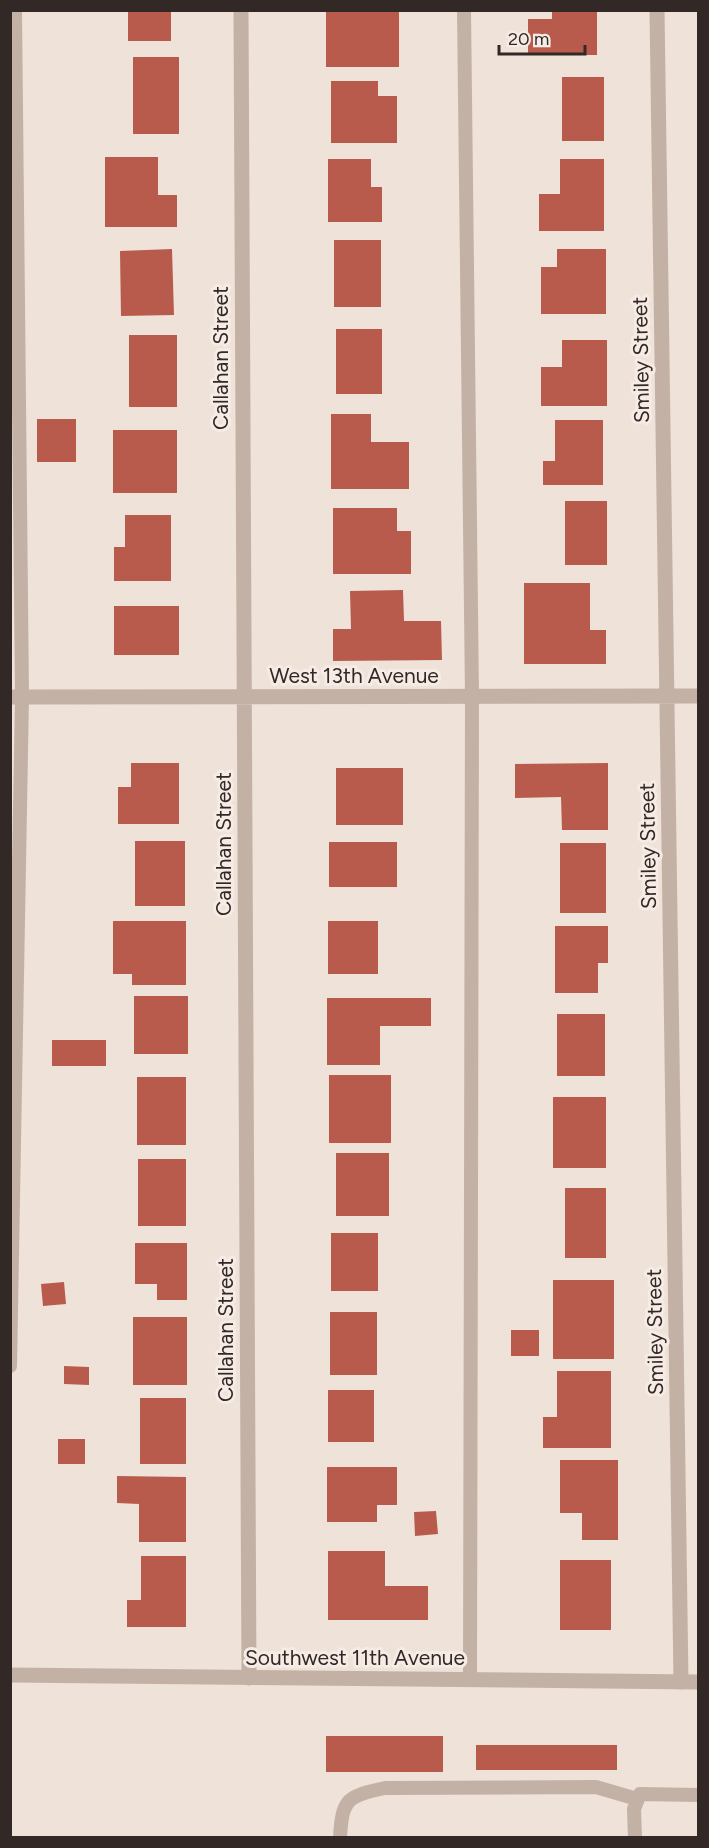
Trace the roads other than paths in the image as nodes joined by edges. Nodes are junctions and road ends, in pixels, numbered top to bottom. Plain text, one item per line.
1 (15, 10) edge
2 (241, 10) edge
3 (464, 10) edge
4 (657, 10) edge
5 (472, 696) junction
6 (667, 696) junction
7 (699, 696) edge
8 (244, 697) junction
9 (16, 698) edge
10 (10, 1366) edge
11 (10, 1676) edge
12 (249, 1678) junction
13 (470, 1680) junction
14 (681, 1682) junction
15 (699, 1682) edge
16 (699, 1795) edge
17 (637, 1799) junction
18 (340, 1838) edge
19 (635, 1838) edge

1 - 9 lane
2 - 8 street, Callahan Street
3 - 5 lane
4 - 6 street, Smiley Street
5 - 6 street, West 13th Avenue
5 - 8 street, West 13th Avenue
5 - 13 lane
6 - 7 street, West 13th Avenue
6 - 14 street, Smiley Street
8 - 9 street, West 13th Avenue
8 - 12 street, Callahan Street
9 - 10 lane
11 - 12 street, Southwest 11th Avenue
12 - 13 street, Southwest 11th Avenue
13 - 14 street, Southwest 11th Avenue
14 - 15 street, Southwest 11th Avenue
16 - 17 lane
17 - 18 lane
17 - 19 lane

